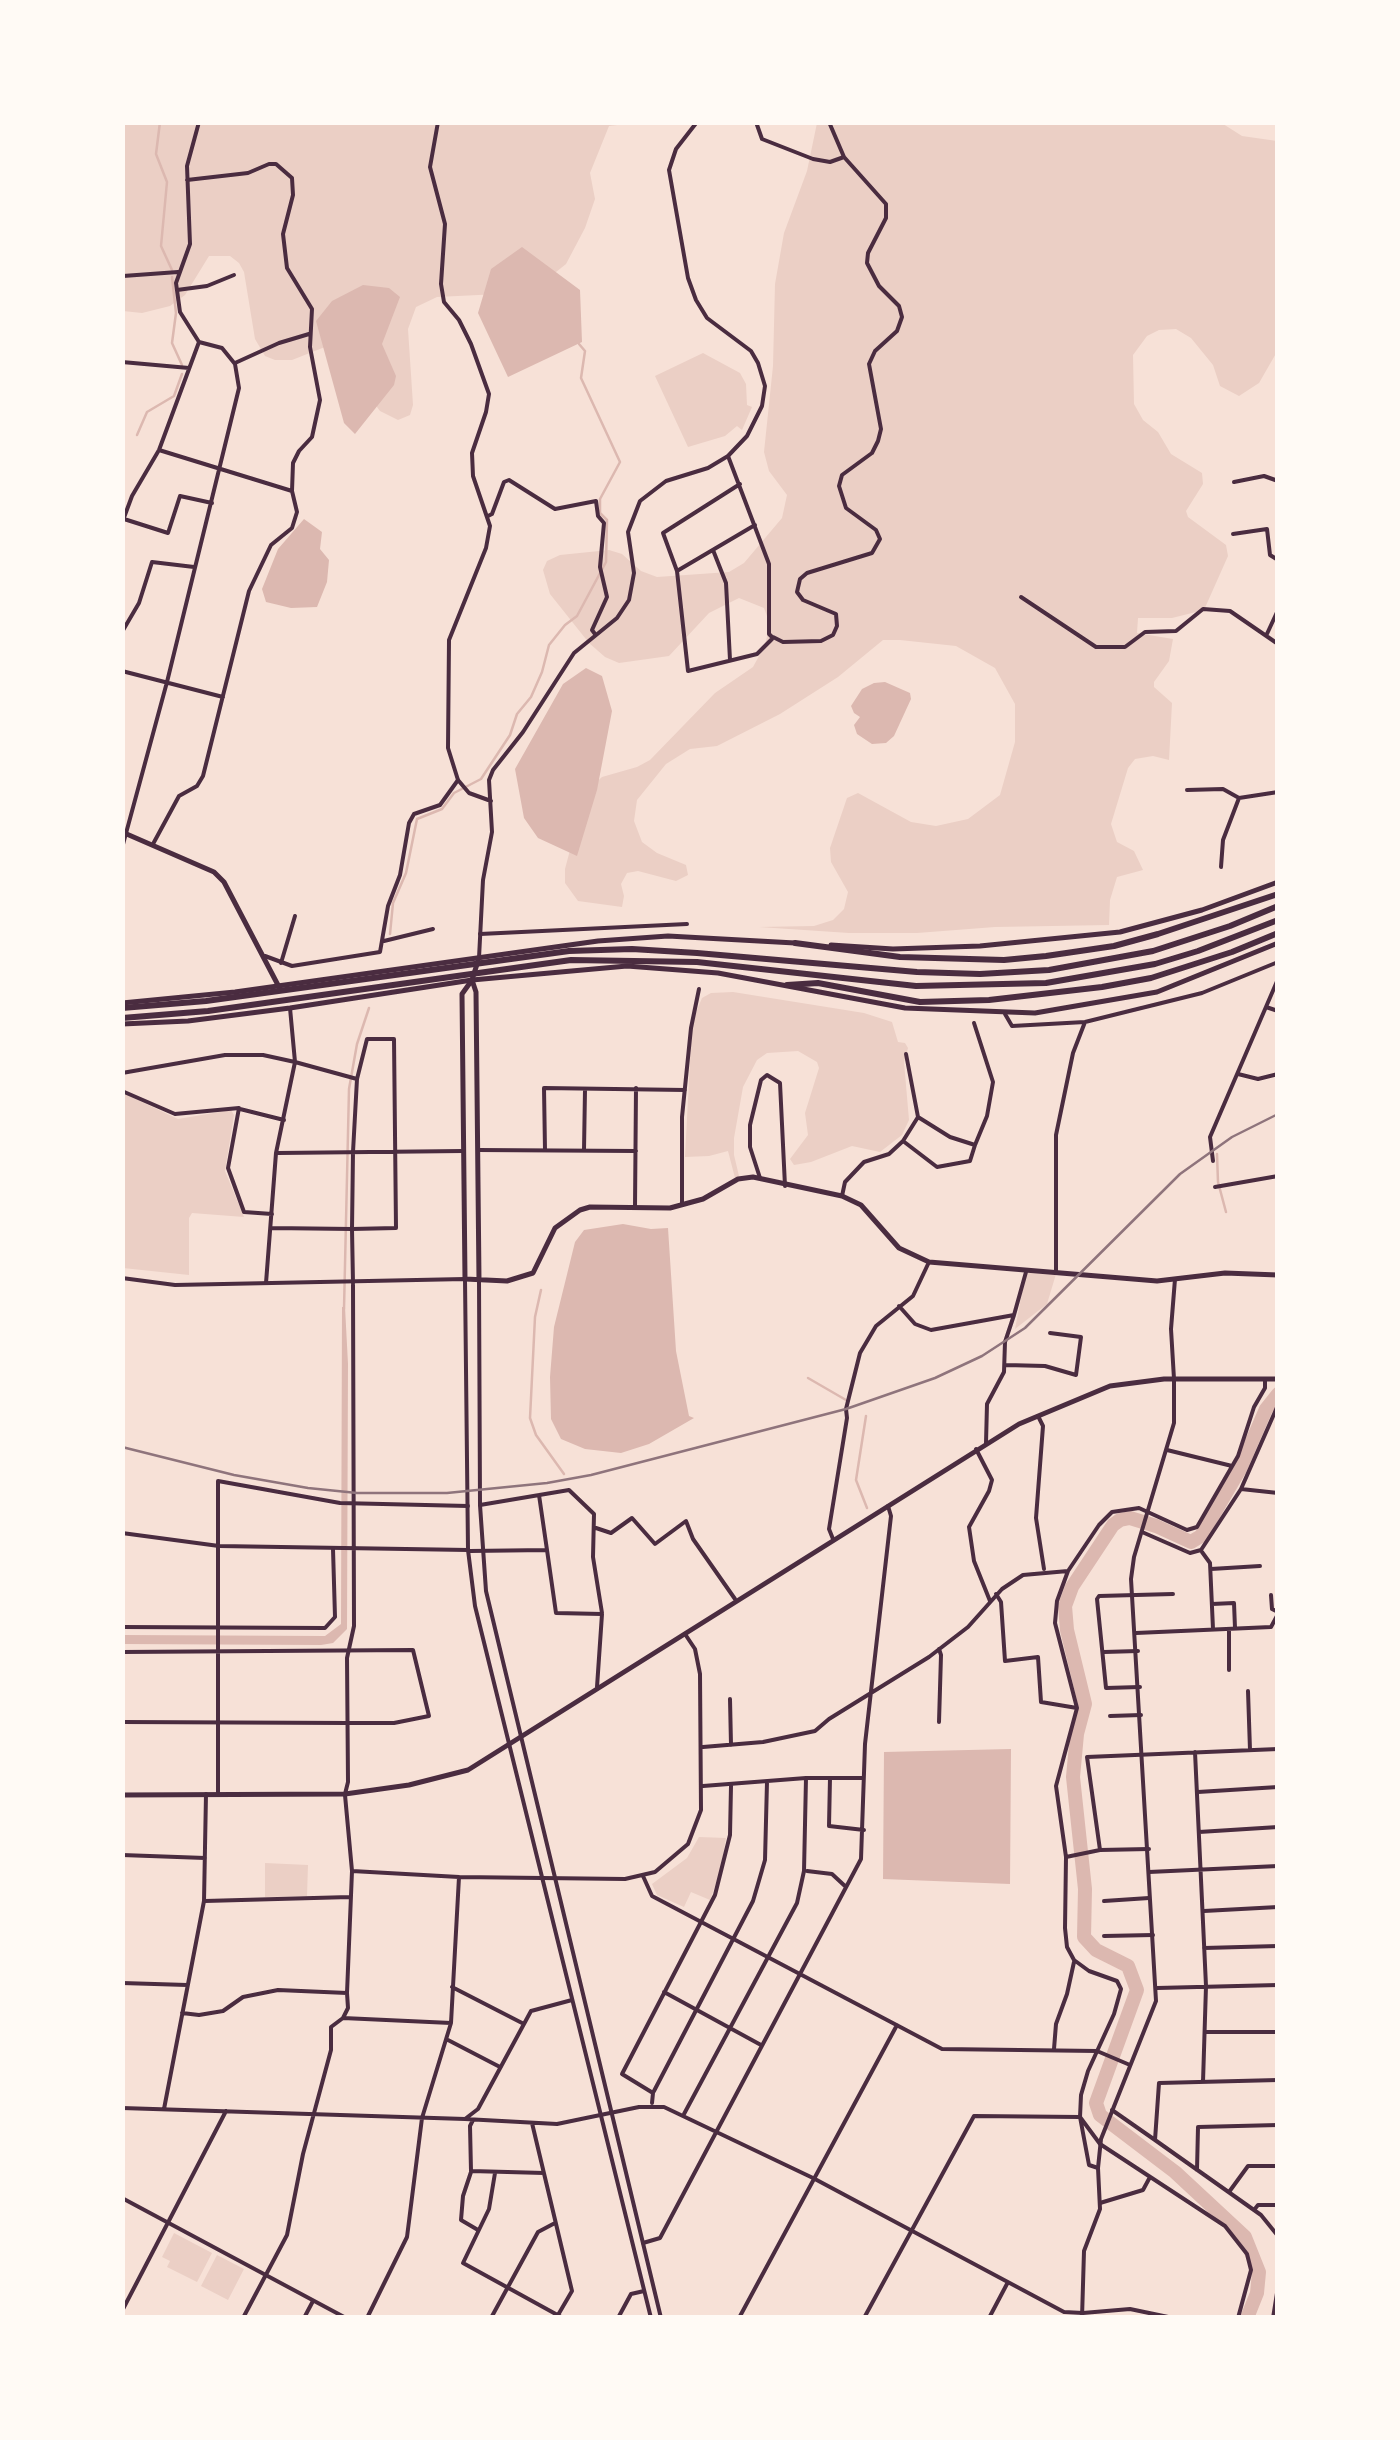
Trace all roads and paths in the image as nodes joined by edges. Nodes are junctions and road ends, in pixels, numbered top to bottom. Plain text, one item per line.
1 (199, 122) edge
2 (438, 122) edge
3 (697, 122) edge
4 (756, 122) edge
5 (830, 122) edge
6 (844, 158) junction
7 (187, 180) junction
8 (178, 272) junction
9 (234, 275) dead end
10 (123, 276) edge
11 (177, 290) junction
12 (122, 300) edge
13 (309, 334) junction
14 (198, 342) junction
15 (122, 362) edge
16 (234, 364) junction
17 (188, 368) junction
18 (159, 450) junction
19 (728, 456) junction
20 (220, 470) junction
21 (1278, 480) edge
22 (1234, 482) dead end
23 (740, 484) junction
24 (122, 492) edge
25 (292, 492) junction
26 (132, 496) junction
27 (212, 503) junction
28 (488, 516) junction
29 (123, 521) edge
30 (756, 524) junction
31 (1234, 534) dead end
32 (713, 550) junction
33 (1278, 560) edge
34 (196, 568) junction
35 (677, 571) junction
36 (1021, 597) dead end
37 (1278, 610) edge
38 (122, 632) edge
39 (595, 634) junction
40 (773, 637) junction
41 (1265, 638) junction
42 (1278, 644) edge
43 (730, 660) junction
44 (122, 670) edge
45 (167, 682) junction
46 (223, 697) junction
47 (459, 781) junction
48 (1187, 790) dead end
49 (1278, 792) edge
50 (1239, 798) junction
51 (490, 801) junction
52 (125, 833) edge
53 (153, 844) junction
54 (122, 848) edge
55 (1221, 866) dead end
56 (1278, 882) edge
57 (1278, 894) edge
58 (1278, 906) edge
59 (295, 916) dead end
60 (1278, 920) edge
61 (687, 924) dead end
62 (433, 929) dead end
63 (1278, 933) edge
64 (480, 934) junction
65 (384, 941) junction
66 (794, 943) junction
67 (1278, 943) edge
68 (264, 956) junction
69 (479, 958) junction
70 (1278, 962) edge
71 (281, 963) junction
72 (472, 980) junction
73 (1278, 980) edge
74 (786, 984) junction
75 (278, 986) junction
76 (699, 989) dead end
77 (122, 1005) edge
78 (1266, 1007) junction
79 (290, 1008) junction
80 (1278, 1011) edge
81 (1005, 1014) junction
82 (122, 1021) edge
83 (1085, 1022) junction
84 (974, 1024) dead end
85 (906, 1054) dead end
86 (295, 1062) junction
87 (122, 1073) edge
88 (1238, 1074) junction
89 (1278, 1074) edge
90 (357, 1079) junction
91 (585, 1088) junction
92 (636, 1088) junction
93 (122, 1090) edge
94 (684, 1090) junction
95 (238, 1108) junction
96 (918, 1117) junction
97 (284, 1120) junction
98 (903, 1140) junction
99 (975, 1144) junction
100 (478, 1150) junction
101 (544, 1150) junction
102 (584, 1150) junction
103 (463, 1151) junction
104 (636, 1151) junction
105 (354, 1152) junction
106 (397, 1152) junction
107 (276, 1153) junction
108 (1214, 1161) dead end
109 (1278, 1176) edge
110 (760, 1178) junction
111 (785, 1186) junction
112 (1218, 1186) dead end
113 (842, 1196) junction
114 (682, 1206) junction
115 (636, 1208) junction
116 (272, 1214) junction
117 (271, 1228) junction
118 (352, 1229) junction
119 (929, 1262) junction
120 (1026, 1272) junction
121 (1056, 1274) junction
122 (1278, 1276) edge
123 (122, 1278) edge
124 (1175, 1278) junction
125 (464, 1279) junction
126 (478, 1280) junction
127 (353, 1283) junction
128 (266, 1284) junction
129 (899, 1306) junction
130 (1014, 1315) junction
131 (1050, 1333) dead end
132 (1006, 1365) junction
133 (1174, 1379) junction
134 (1265, 1379) junction
135 (1276, 1379) edge
136 (1278, 1405) edge
137 (1038, 1416) junction
138 (986, 1443) junction
139 (976, 1449) junction
140 (1167, 1450) junction
141 (1232, 1466) junction
142 (1242, 1489) junction
143 (1278, 1492) edge
144 (539, 1495) junction
145 (353, 1504) junction
146 (480, 1504) junction
147 (468, 1506) junction
148 (888, 1506) junction
149 (1149, 1510) junction
150 (596, 1528) junction
151 (1142, 1532) junction
152 (122, 1533) edge
153 (832, 1539) junction
154 (218, 1546) junction
155 (336, 1547) junction
156 (351, 1547) junction
157 (468, 1550) junction
158 (547, 1550) junction
159 (1201, 1550) junction
160 (482, 1551) junction
161 (1260, 1566) dead end
162 (1211, 1568) junction
163 (1044, 1571) junction
164 (1068, 1572) junction
165 (996, 1594) junction
166 (1173, 1594) dead end
167 (1133, 1595) junction
168 (1272, 1595) dead end
169 (737, 1601) junction
170 (990, 1601) junction
171 (1212, 1604) junction
172 (1278, 1613) edge
173 (602, 1614) junction
174 (122, 1627) edge
175 (218, 1628) junction
176 (1232, 1629) junction
177 (1213, 1630) junction
178 (1136, 1632) junction
179 (685, 1634) junction
180 (939, 1650) junction
181 (1138, 1651) junction
182 (122, 1652) edge
183 (219, 1652) junction
184 (349, 1652) junction
185 (1104, 1652) junction
186 (1229, 1670) dead end
187 (1140, 1687) junction
188 (1248, 1691) dead end
189 (596, 1692) junction
190 (872, 1692) junction
191 (730, 1700) dead end
192 (1077, 1708) junction
193 (1140, 1715) junction
194 (1110, 1716) dead end
195 (122, 1722) edge
196 (217, 1722) junction
197 (940, 1722) dead end
198 (348, 1723) junction
199 (520, 1738) junction
200 (510, 1744) junction
201 (731, 1745) junction
202 (702, 1747) junction
203 (1278, 1749) edge
204 (1250, 1750) junction
205 (1195, 1752) junction
206 (1142, 1755) junction
207 (806, 1778) junction
208 (830, 1778) junction
209 (865, 1778) junction
210 (767, 1782) junction
211 (703, 1786) junction
212 (730, 1786) junction
213 (1278, 1788) edge
214 (1198, 1792) junction
215 (206, 1794) junction
216 (218, 1794) junction
217 (345, 1794) junction
218 (122, 1795) edge
219 (1278, 1827) edge
220 (864, 1830) junction
221 (1200, 1832) junction
222 (1148, 1848) junction
223 (1098, 1851) junction
224 (122, 1855) edge
225 (1068, 1857) junction
226 (206, 1858) junction
227 (1278, 1866) edge
228 (1201, 1869) junction
229 (352, 1871) junction
230 (804, 1872) junction
231 (1149, 1872) junction
232 (541, 1876) junction
233 (554, 1876) junction
234 (643, 1876) junction
235 (459, 1877) junction
236 (846, 1887) junction
237 (350, 1897) junction
238 (1150, 1898) junction
239 (204, 1901) junction
240 (1104, 1901) dead end
241 (1278, 1907) edge
242 (1204, 1911) junction
243 (702, 1920) junction
244 (1152, 1935) junction
245 (1104, 1936) dead end
246 (736, 1938) junction
247 (1278, 1946) edge
248 (1204, 1948) junction
249 (768, 1955) junction
250 (1074, 1960) junction
251 (801, 1973) junction
252 (122, 1983) edge
253 (188, 1985) junction
254 (1278, 1985) edge
255 (1206, 1986) junction
256 (451, 1987) junction
257 (1157, 1988) junction
258 (664, 1992) junction
259 (348, 1993) junction
260 (572, 2000) junction
261 (697, 2010) junction
262 (182, 2013) junction
263 (343, 2018) junction
264 (452, 2023) junction
265 (524, 2024) junction
266 (897, 2025) junction
267 (729, 2028) junction
268 (1205, 2032) junction
269 (1278, 2032) edge
270 (448, 2040) junction
271 (762, 2046) junction
272 (1054, 2049) junction
273 (1097, 2051) junction
274 (1131, 2065) junction
275 (500, 2068) junction
276 (1278, 2080) edge
277 (1203, 2082) junction
278 (653, 2093) junction
279 (652, 2105) junction
280 (122, 2108) edge
281 (164, 2109) junction
282 (226, 2111) junction
283 (1111, 2112) junction
284 (612, 2113) junction
285 (315, 2114) junction
286 (684, 2114) junction
287 (602, 2116) junction
288 (1080, 2117) junction
289 (422, 2118) junction
290 (465, 2119) junction
291 (474, 2119) junction
292 (532, 2123) junction
293 (1278, 2126) edge
294 (717, 2130) junction
295 (1155, 2140) junction
296 (1100, 2142) junction
297 (1278, 2166) edge
298 (1098, 2168) junction
299 (1197, 2170) junction
300 (472, 2171) junction
301 (495, 2173) junction
302 (544, 2173) junction
303 (1150, 2176) junction
304 (813, 2178) junction
305 (1228, 2192) junction
306 (122, 2198) edge
307 (1100, 2203) junction
308 (1278, 2205) edge
309 (1254, 2210) junction
310 (170, 2223) junction
311 (556, 2224) junction
312 (911, 2228) junction
313 (478, 2230) junction
314 (1278, 2236) edge
315 (643, 2243) junction
316 (266, 2276) junction
317 (1008, 2282) junction
318 (508, 2288) junction
319 (644, 2291) junction
320 (1277, 2293) edge
321 (314, 2300) junction
322 (122, 2311) edge
323 (560, 2316) edge
324 (1083, 2316) edge
325 (243, 2318) edge
326 (304, 2318) edge
327 (346, 2318) edge
328 (366, 2318) edge
329 (491, 2318) edge
330 (618, 2318) edge
331 (650, 2318) edge
332 (661, 2318) edge
333 (739, 2318) edge
334 (864, 2318) edge
335 (990, 2318) edge
336 (1173, 2318) edge
337 (1238, 2318) edge
338 (1272, 2318) edge

1 - 7 street
2 - 28 street
3 - 19 street
4 - 6 street
5 - 6 street
6 - 40 street
7 - 8 street
7 - 13 street
8 - 10 street
8 - 11 street
9 - 11 street
10 - 12 street
11 - 14 street
13 - 16 street
13 - 25 street
14 - 16 street
14 - 17 street
15 - 17 street
16 - 20 street
17 - 18 street
18 - 20 street
18 - 26 street
19 - 23 street
19 - 39 street
20 - 25 street
20 - 27 street
21 - 22 street
23 - 30 street
23 - 35 street
24 - 26 street
25 - 46 street
26 - 29 street
27 - 29 street
27 - 34 street
28 - 39 street
28 - 47 street
30 - 32 street
30 - 40 street
31 - 33 street
32 - 35 street
32 - 43 street
34 - 38 street
34 - 45 street
35 - 43 street
36 - 41 street
37 - 41 street
39 - 51 street
40 - 43 street
41 - 42 street
44 - 45 street
45 - 46 street
45 - 52 street
46 - 53 street
47 - 51 street
47 - 65 street
48 - 50 street
49 - 50 street
50 - 55 street
51 - 64 street
52 - 53 main road
52 - 54 street
53 - 68 main road
56 - 66 main road
57 - 66 highway
58 - 77 highway
59 - 71 street
60 - 82 highway
61 - 64 street
62 - 65 street
63 - 74 highway
64 - 69 street
65 - 71 street
66 - 69 main road
67 - 81 main road
68 - 71 street
68 - 75 main road
69 - 72 main road
69 - 75 main road
70 - 83 street
72 - 74 main road
72 - 79 main road
72 - 100 main road
72 - 103 main road
73 - 78 street
74 - 81 main road
75 - 77 main road
75 - 79 main road
76 - 94 street
78 - 80 street
78 - 88 street
79 - 82 main road
79 - 86 street
81 - 83 street
83 - 121 street
84 - 99 street
85 - 96 street
86 - 87 street
86 - 90 street
86 - 97 street
88 - 89 street
88 - 108 street
90 - 105 street
90 - 106 street
91 - 92 street
91 - 101 street
91 - 102 street
92 - 94 street
92 - 104 street
93 - 95 street
94 - 114 street
95 - 97 street
95 - 116 street
96 - 98 street
96 - 99 street
97 - 107 street
98 - 99 street
98 - 113 street
100 - 101 street
100 - 126 main road
101 - 102 street
102 - 104 street
103 - 106 street
103 - 125 main road
104 - 115 street
105 - 106 street
105 - 107 street
105 - 118 street
106 - 118 street
107 - 116 street
109 - 112 street
110 - 111 main road
110 - 111 street
110 - 114 main road
111 - 113 main road
113 - 119 main road
114 - 115 main road
115 - 126 main road
116 - 117 street
117 - 118 street
117 - 128 street
118 - 127 street
119 - 120 main road
119 - 129 street
120 - 121 main road
120 - 130 street
121 - 124 main road
122 - 124 main road
123 - 128 street
124 - 133 street
125 - 126 main road
125 - 127 street
125 - 147 street
126 - 146 street
127 - 128 street
127 - 145 street
129 - 130 street
129 - 153 street
130 - 132 street
131 - 132 street
132 - 138 street
133 - 134 main road
133 - 137 main road
133 - 140 street
134 - 135 main road
134 - 141 street
136 - 142 street
137 - 138 main road
137 - 163 street
138 - 139 main road
139 - 148 main road
139 - 170 street
140 - 141 street
140 - 149 street
141 - 149 street
142 - 143 street
142 - 159 street
144 - 146 street
144 - 150 street
144 - 158 street
145 - 147 street
145 - 154 street
145 - 156 street
146 - 160 street
147 - 157 street
148 - 153 main road
148 - 190 street
149 - 151 street
149 - 164 street
150 - 169 street
150 - 173 street
151 - 159 street
151 - 167 street
152 - 154 street
153 - 169 main road
154 - 155 street
154 - 175 street
155 - 156 street
155 - 175 street
156 - 157 street
156 - 184 street
157 - 160 street
157 - 200 street
158 - 160 street
158 - 173 street
159 - 162 street
160 - 199 street
161 - 162 street
162 - 171 street
163 - 164 street
163 - 165 street
164 - 192 street
165 - 170 street
165 - 192 street
166 - 167 street
167 - 178 street
167 - 185 street
168 - 172 street
169 - 179 main road
170 - 180 street
171 - 176 street
171 - 177 street
172 - 176 street
173 - 189 street
174 - 175 street
175 - 183 street
176 - 177 street
176 - 186 street
177 - 178 street
178 - 181 street
179 - 189 main road
179 - 202 street
180 - 190 street
180 - 197 street
181 - 185 street
181 - 187 street
182 - 183 street
183 - 184 street
183 - 196 street
184 - 198 street
184 - 198 street
185 - 187 street
187 - 193 street
188 - 204 street
189 - 199 main road
190 - 201 street
190 - 209 street
191 - 201 street
192 - 225 street
193 - 194 street
193 - 206 street
195 - 196 street
196 - 198 street
196 - 216 street
198 - 217 street
199 - 200 main road
199 - 233 street
200 - 217 main road
200 - 232 street
201 - 202 street
202 - 211 street
203 - 204 street
204 - 205 street
205 - 206 street
205 - 214 street
206 - 222 street
206 - 223 street
207 - 208 street
207 - 210 street
207 - 230 street
208 - 209 street
208 - 220 street
209 - 220 street
210 - 212 street
210 - 246 street
211 - 212 street
211 - 234 street
212 - 243 street
213 - 214 street
214 - 221 street
215 - 216 main road
215 - 218 main road
215 - 226 street
216 - 217 main road
217 - 229 street
219 - 221 street
220 - 236 street
221 - 228 street
222 - 223 street
222 - 231 street
223 - 225 street
224 - 226 street
225 - 250 street
226 - 239 street
227 - 228 street
228 - 231 street
228 - 242 street
229 - 235 street
229 - 237 street
230 - 236 street
230 - 249 street
231 - 238 street
232 - 233 street
232 - 235 street
232 - 260 street
233 - 234 street
233 - 284 street
234 - 243 street
235 - 256 street
236 - 251 street
237 - 239 street
237 - 259 street
238 - 240 street
238 - 244 street
239 - 253 street
241 - 242 street
242 - 248 street
243 - 246 street
243 - 258 street
244 - 245 street
244 - 257 street
246 - 249 street
246 - 261 street
247 - 248 street
248 - 255 street
249 - 251 street
249 - 267 street
250 - 272 street
250 - 273 street
251 - 266 street
251 - 271 street
252 - 253 street
253 - 262 street
254 - 255 street
255 - 257 street
255 - 268 street
256 - 264 street
256 - 265 street
257 - 274 street
258 - 261 street
258 - 278 street
259 - 262 street
259 - 263 street
260 - 265 street
260 - 287 street
261 - 267 street
261 - 278 street
262 - 281 street
263 - 264 street
263 - 285 street
264 - 270 street
265 - 275 street
266 - 272 street
266 - 304 street
267 - 271 street
267 - 286 street
268 - 269 street
268 - 277 street
270 - 275 street
270 - 289 street
271 - 294 street
272 - 273 street
273 - 274 street
273 - 288 street
274 - 283 street
275 - 290 street
276 - 277 street
277 - 295 street
278 - 279 street
279 - 284 street
279 - 286 street
280 - 281 street
281 - 282 street
282 - 285 street
282 - 310 street
283 - 295 street
283 - 296 street
284 - 287 street
284 - 315 street
285 - 289 street
285 - 316 street
286 - 294 street
287 - 292 street
287 - 319 street
288 - 296 street
288 - 298 street
288 - 312 street
289 - 290 street
289 - 328 street
290 - 291 street
291 - 292 street
291 - 300 street
292 - 302 street
293 - 299 street
294 - 304 street
294 - 315 street
295 - 299 street
296 - 298 street
296 - 303 street
297 - 305 street
298 - 307 street
299 - 305 street
300 - 301 street
300 - 313 street
301 - 302 street
301 - 313 street
302 - 311 street
303 - 307 street
303 - 337 street
304 - 312 street
304 - 333 street
305 - 309 street
306 - 310 street
307 - 324 street
308 - 309 street
309 - 314 street
310 - 316 street
310 - 322 street
311 - 318 street
311 - 323 street
312 - 317 street
312 - 334 street
313 - 318 street
315 - 332 street
316 - 321 street
316 - 325 street
317 - 324 street
317 - 335 street
318 - 323 street
318 - 329 street
319 - 330 street
319 - 331 street
320 - 338 street
321 - 326 street
321 - 327 street
324 - 336 street

